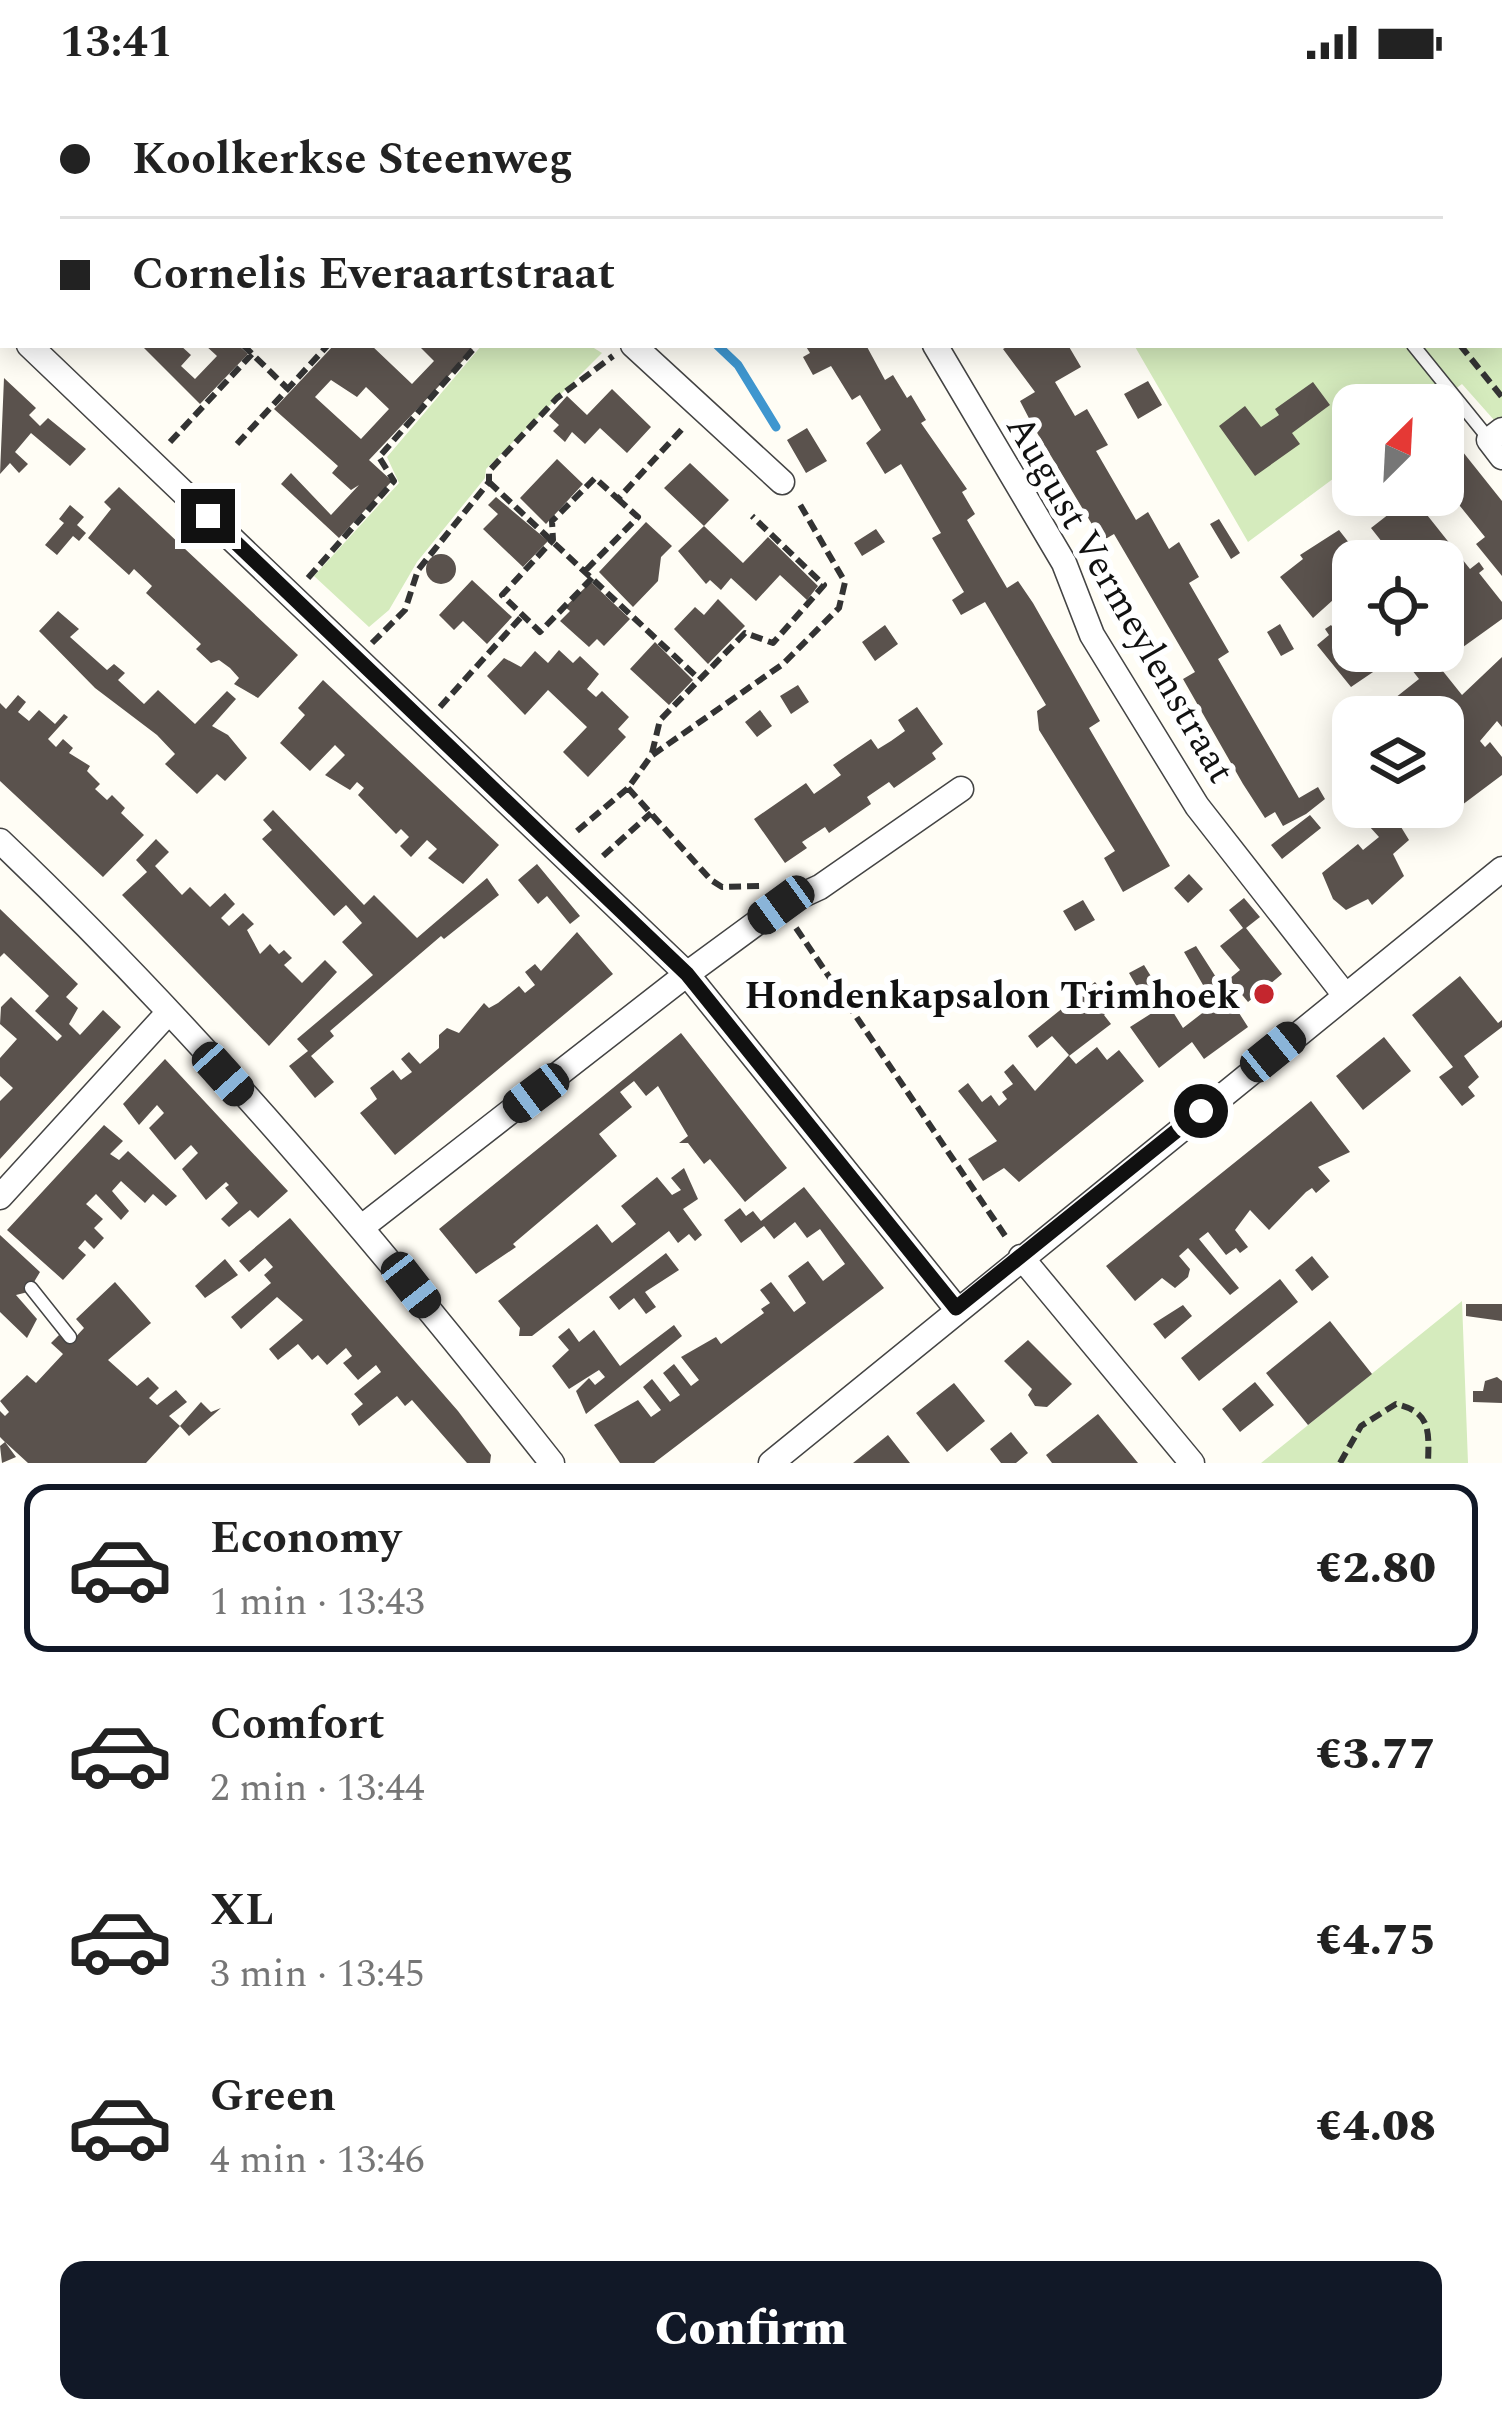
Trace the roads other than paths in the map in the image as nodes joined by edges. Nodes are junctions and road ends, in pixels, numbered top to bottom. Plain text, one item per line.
1 (32, 348) edge
2 (633, 348) edge
3 (937, 348) edge
4 (1416, 348) edge
5 (1498, 443) edge
6 (782, 482) road end
7 (961, 789) dead end
8 (0, 841) edge
9 (1502, 869) edge
10 (687, 974) junction
11 (1344, 994) junction
12 (168, 1012) junction
13 (0, 1197) edge
14 (362, 1227) junction
15 (1021, 1257) junction
16 (31, 1288) dead end
17 (956, 1308) junction
18 (70, 1337) dead end
19 (552, 1463) edge
20 (771, 1463) edge
21 (1192, 1463) edge

1 - 10 street
2 - 6 street
3 - 11 street, August Vermeylenstraat
4 - 5 lane
7 - 10 street
8 - 12 street
9 - 11 street
10 - 14 street
10 - 17 street
11 - 15 street
12 - 13 street
12 - 14 street
14 - 19 street
15 - 17 street
15 - 21 street
16 - 18 lane
17 - 20 street

